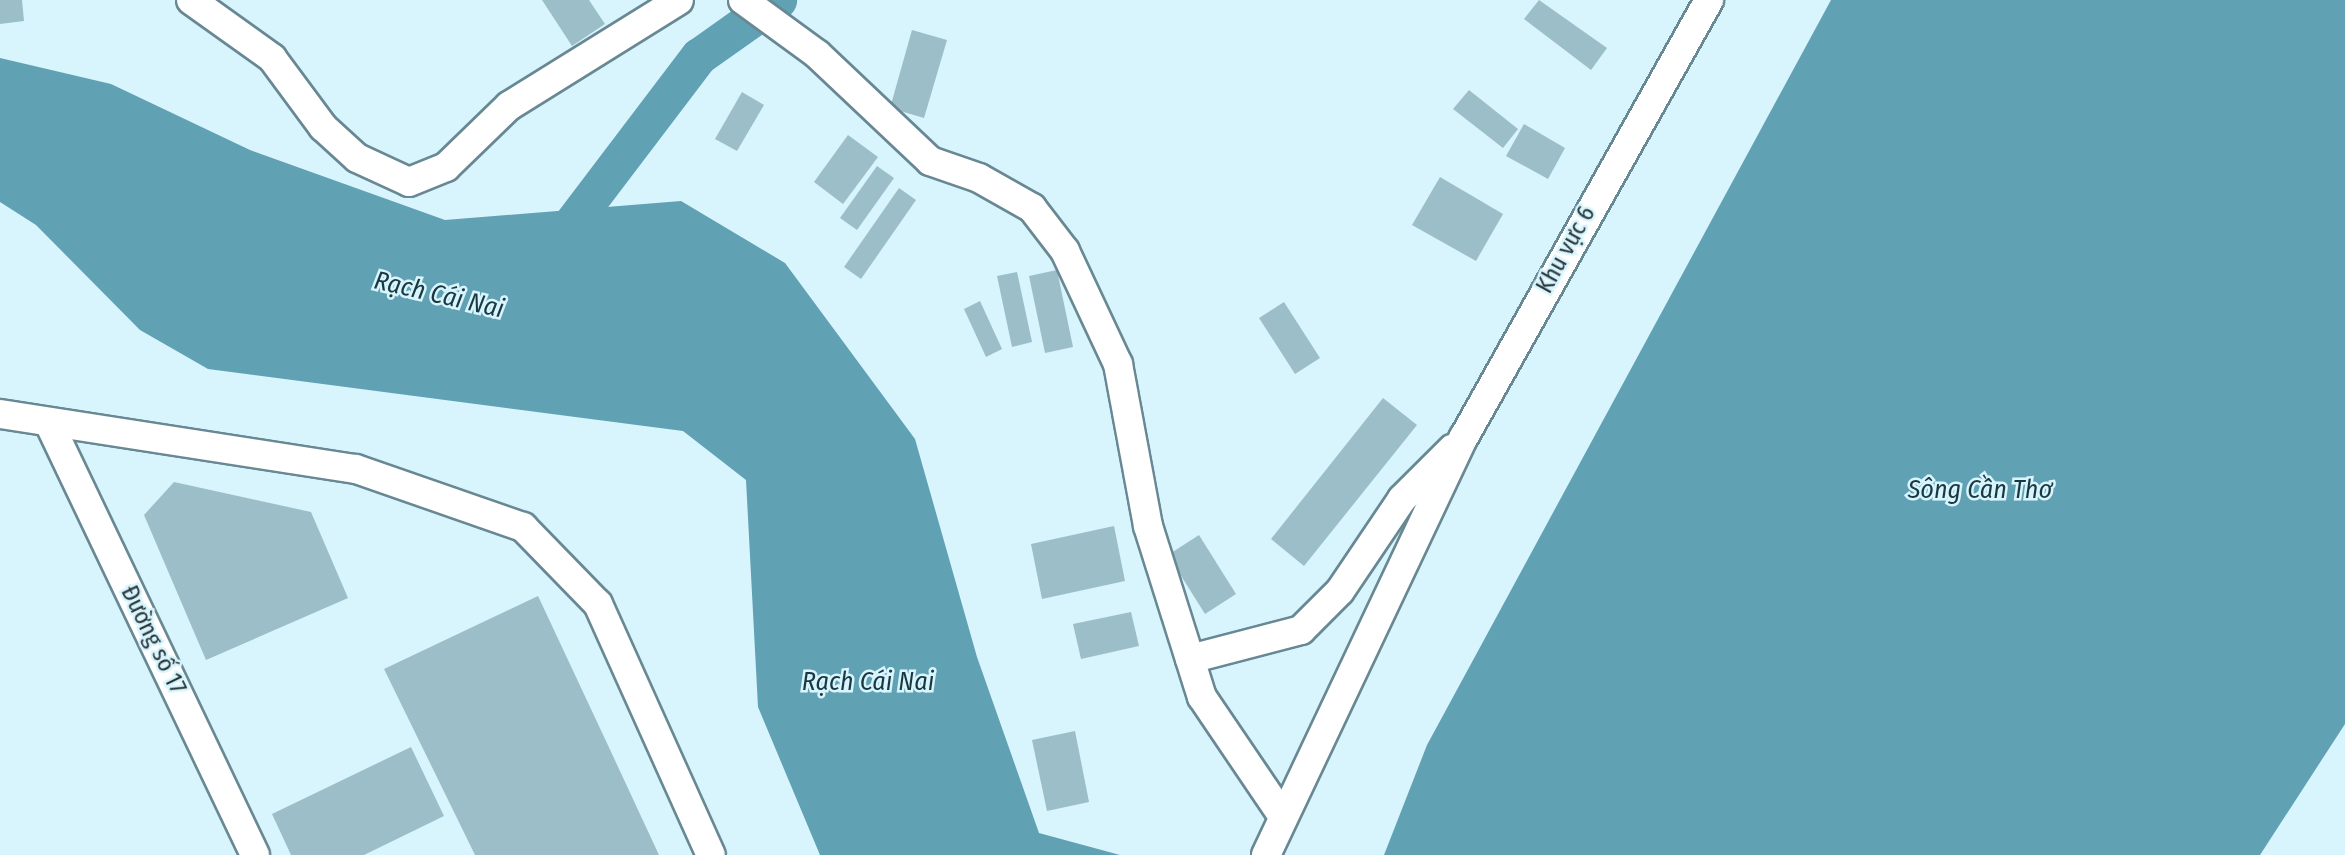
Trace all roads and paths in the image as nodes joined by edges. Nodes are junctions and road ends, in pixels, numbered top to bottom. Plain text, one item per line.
1 (191, 0) edge
2 (679, 0) edge
3 (743, 0) edge
4 (1709, 0) edge
5 (0, 414) edge
6 (50, 425) junction
7 (1464, 438) junction
8 (1190, 659) junction
9 (1282, 815) junction
10 (255, 855) edge
11 (711, 855) edge
12 (1266, 855) edge

1 - 2 street
3 - 8 street
4 - 7 street, Khu vực 6
5 - 6 street
6 - 10 street, Đường số 17
6 - 11 street
7 - 8 street
7 - 9 street, Khu vực 6
8 - 9 street
9 - 12 street, Khu vực 6

